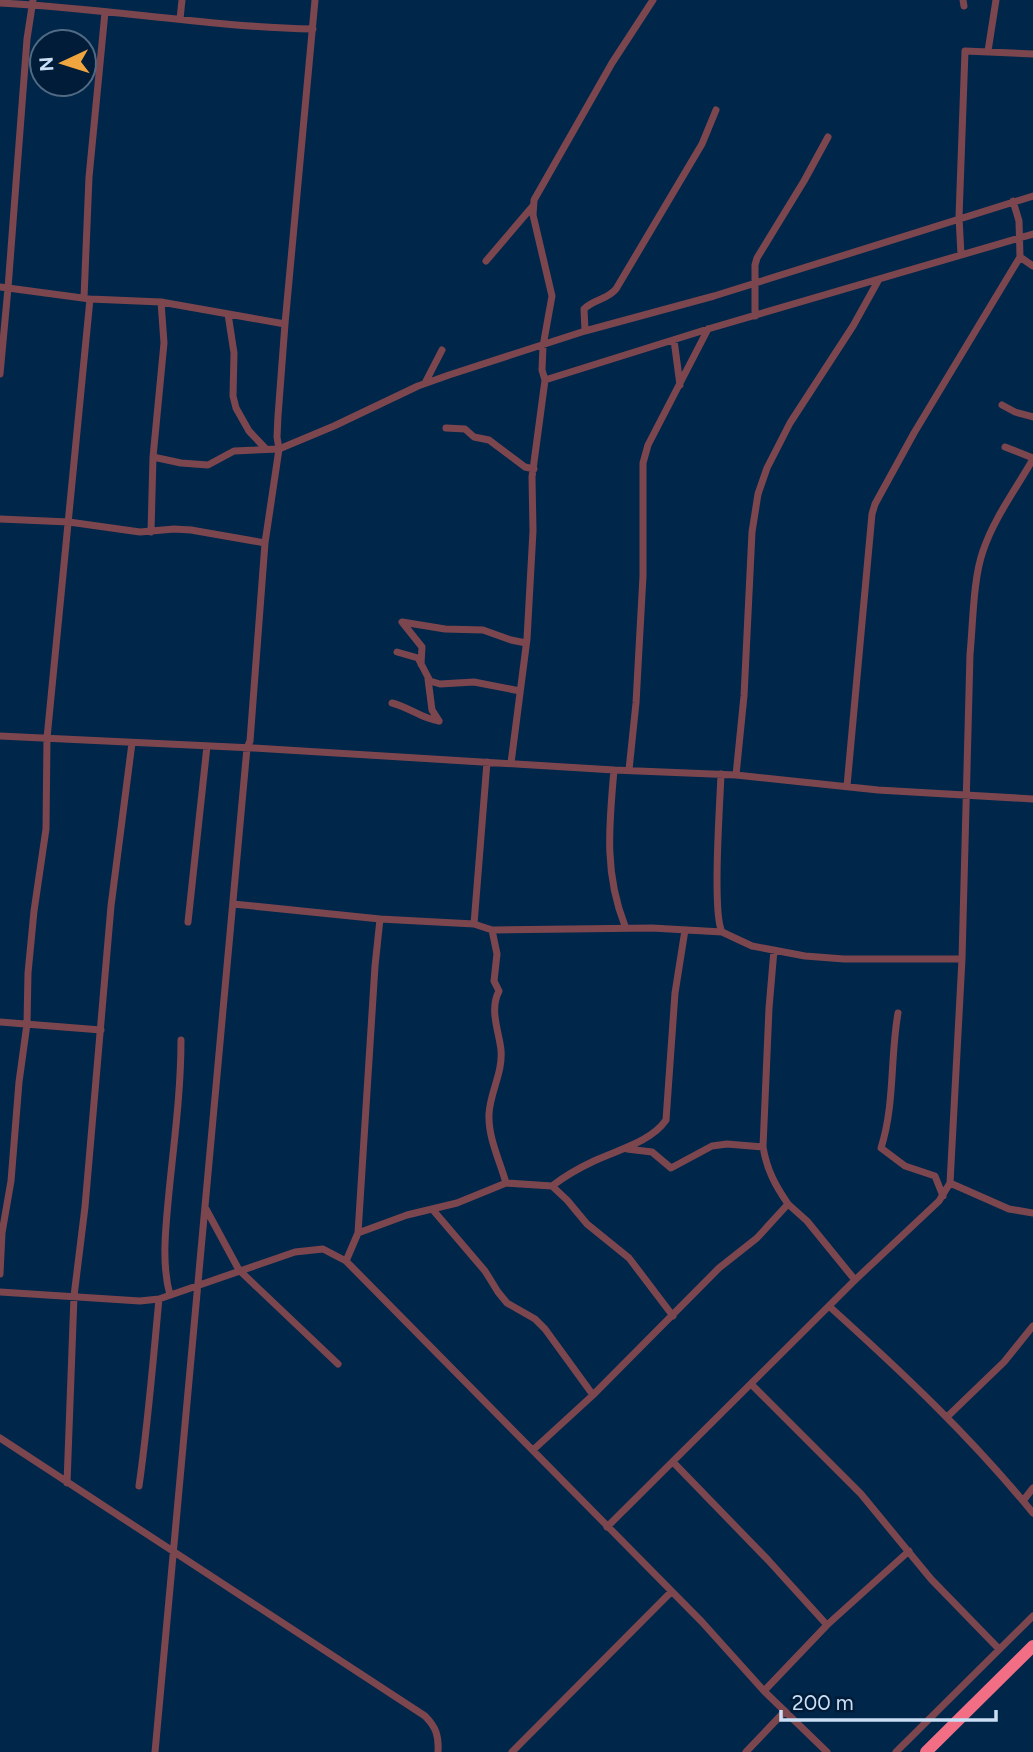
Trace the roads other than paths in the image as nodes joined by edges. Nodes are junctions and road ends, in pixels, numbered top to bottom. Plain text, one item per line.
1 (182, 0) edge
2 (316, 0) edge
3 (653, 0) edge
4 (996, 0) edge
5 (32, 2) edge
6 (0, 3) edge
7 (105, 12) junction
8 (180, 19) junction
9 (313, 29) junction
10 (988, 51) junction
11 (1033, 54) edge
12 (716, 110) dead end
13 (828, 137) dead end
14 (1033, 195) edge
15 (1013, 201) junction
16 (532, 207) junction
17 (959, 217) junction
18 (1033, 234) edge
19 (1021, 238) junction
20 (961, 255) junction
21 (1020, 257) junction
22 (486, 261) dead end
23 (1033, 266) edge
24 (878, 280) junction
25 (756, 282) junction
26 (4, 287) edge
27 (87, 298) junction
28 (161, 302) junction
29 (228, 314) junction
30 (754, 316) junction
31 (285, 324) junction
32 (708, 330) junction
33 (585, 331) junction
34 (674, 340) junction
35 (543, 346) junction
36 (442, 350) dead end
37 (0, 374) edge
38 (545, 380) junction
39 (425, 383) junction
40 (681, 386) junction
41 (1002, 405) dead end
42 (1033, 417) edge
43 (446, 428) dead end
44 (1005, 447) dead end
45 (265, 448) junction
46 (279, 449) junction
47 (153, 457) junction
48 (1033, 459) edge
49 (534, 469) junction
50 (150, 518) junction
51 (0, 519) edge
52 (69, 522) junction
53 (140, 532) junction
54 (150, 532) junction
55 (265, 543) junction
56 (526, 643) junction
57 (397, 652) dead end
58 (421, 664) junction
59 (428, 679) junction
60 (520, 691) junction
61 (392, 704) dead end
62 (0, 736) edge
63 (47, 738) junction
64 (132, 743) junction
65 (207, 746) junction
66 (247, 748) junction
67 (487, 762) junction
68 (510, 763) junction
69 (614, 770) junction
70 (629, 770) junction
71 (721, 774) junction
72 (736, 775) junction
73 (847, 786) junction
74 (967, 794) junction
75 (1033, 799) edge
76 (233, 904) junction
77 (380, 919) junction
78 (188, 922) dead end
79 (474, 924) junction
80 (625, 926) junction
81 (492, 930) junction
82 (685, 930) junction
83 (719, 931) junction
84 (774, 950) junction
85 (962, 959) junction
86 (898, 1013) dead end
87 (0, 1022) edge
88 (27, 1024) junction
89 (101, 1030) junction
90 (181, 1040) dead end
91 (763, 1147) junction
92 (623, 1149) junction
93 (506, 1183) junction
94 (950, 1183) junction
95 (552, 1186) junction
96 (943, 1196) junction
97 (788, 1204) junction
98 (205, 1208) junction
99 (433, 1210) junction
100 (1033, 1213) edge
101 (358, 1233) junction
102 (346, 1261) junction
103 (239, 1270) junction
104 (0, 1274) edge
105 (855, 1280) junction
106 (199, 1284) junction
107 (0, 1292) edge
108 (170, 1295) junction
109 (74, 1296) junction
110 (159, 1298) junction
111 (830, 1307) junction
112 (673, 1317) junction
113 (1033, 1326) edge
114 (338, 1364) dead end
115 (752, 1385) junction
116 (593, 1395) junction
117 (948, 1416) junction
118 (0, 1438) edge
119 (533, 1450) junction
120 (673, 1462) junction
121 (67, 1483) junction
122 (139, 1486) dead end
123 (1033, 1488) edge
124 (1023, 1501) junction
125 (1033, 1513) edge
126 (607, 1527) junction
127 (909, 1551) junction
128 (174, 1552) junction
129 (671, 1592) junction
130 (1033, 1616) edge
131 (827, 1625) junction
132 (1033, 1646) edge
133 (999, 1649) junction
134 (764, 1691) junction
135 (785, 1711) junction
136 (155, 1752) edge
137 (438, 1752) edge
138 (512, 1752) edge
139 (746, 1752) edge
140 (827, 1752) edge
141 (896, 1752) edge
142 (926, 1752) edge

1 - 8 street
2 - 9 street
3 - 16 street
4 - 10 street
5 - 6 street
5 - 7 street
5 - 26 street
7 - 8 street
7 - 27 street
8 - 9 street
9 - 31 street
10 - 11 street
10 - 17 street
12 - 33 street
13 - 25 street
14 - 15 street
15 - 17 street
15 - 19 street
16 - 22 street
16 - 35 street
17 - 20 street
17 - 25 street
18 - 19 street
19 - 20 street
19 - 21 street
20 - 24 street
21 - 23 street
21 - 73 street
24 - 30 street
24 - 72 street
25 - 30 street
25 - 33 street
26 - 27 street
26 - 37 street
27 - 28 street
27 - 52 street
28 - 29 street
28 - 47 street
29 - 31 street
29 - 45 street
30 - 32 street
31 - 46 street
32 - 34 street
32 - 40 street
33 - 35 street
34 - 38 street
34 - 40 street
35 - 38 street
35 - 39 street
36 - 39 street
38 - 49 street
39 - 46 street
40 - 70 street
41 - 42 street
43 - 49 street
44 - 48 street
45 - 46 street
45 - 47 street
46 - 55 street
47 - 50 street
48 - 74 street
49 - 56 street
50 - 53 street
50 - 54 street
51 - 52 street
52 - 53 street
52 - 63 street
53 - 54 street
54 - 55 street
55 - 66 street
56 - 58 street
56 - 60 street
57 - 58 street
58 - 59 street
59 - 60 street
59 - 61 street
60 - 68 street
62 - 63 street
63 - 64 street
63 - 88 street
64 - 65 street
64 - 89 street
65 - 66 street
65 - 78 street
66 - 67 street
66 - 76 street
67 - 68 street
67 - 79 street
68 - 69 street
69 - 70 street
69 - 80 street
70 - 71 street
71 - 72 street
71 - 83 street
72 - 73 street
73 - 74 street
74 - 75 street
74 - 85 street
76 - 77 street
76 - 98 street
77 - 79 street
77 - 101 street
79 - 81 street
80 - 81 street
80 - 82 street
81 - 93 street
82 - 83 street
82 - 92 street
83 - 84 street
84 - 85 street
84 - 91 street
85 - 94 street
86 - 96 street
87 - 88 street
88 - 89 street
88 - 104 street
89 - 109 street
90 - 108 street
91 - 92 street
91 - 97 street
92 - 95 street
93 - 95 street
93 - 99 street
94 - 96 street
94 - 100 street
95 - 112 street
96 - 105 street
97 - 105 street
97 - 112 street
98 - 103 street
98 - 106 street
99 - 101 street
99 - 116 street
101 - 102 street
102 - 103 street
102 - 119 street
103 - 106 street
103 - 114 street
105 - 111 street
106 - 108 street
106 - 128 street
107 - 109 street
108 - 110 street
109 - 110 street
109 - 121 street
110 - 122 street
111 - 115 street
111 - 117 street
112 - 116 street
113 - 117 street
115 - 120 street
115 - 127 street
116 - 119 street
117 - 124 street
118 - 121 street
119 - 126 street
120 - 126 street
120 - 131 street
121 - 128 street
123 - 124 street
124 - 125 street
126 - 129 street
127 - 131 street
127 - 133 street
128 - 136 street
128 - 137 street
129 - 134 street
129 - 138 street
130 - 133 street
131 - 134 street
132 - 142 highway
133 - 141 street
134 - 135 street
135 - 139 street
135 - 140 street

